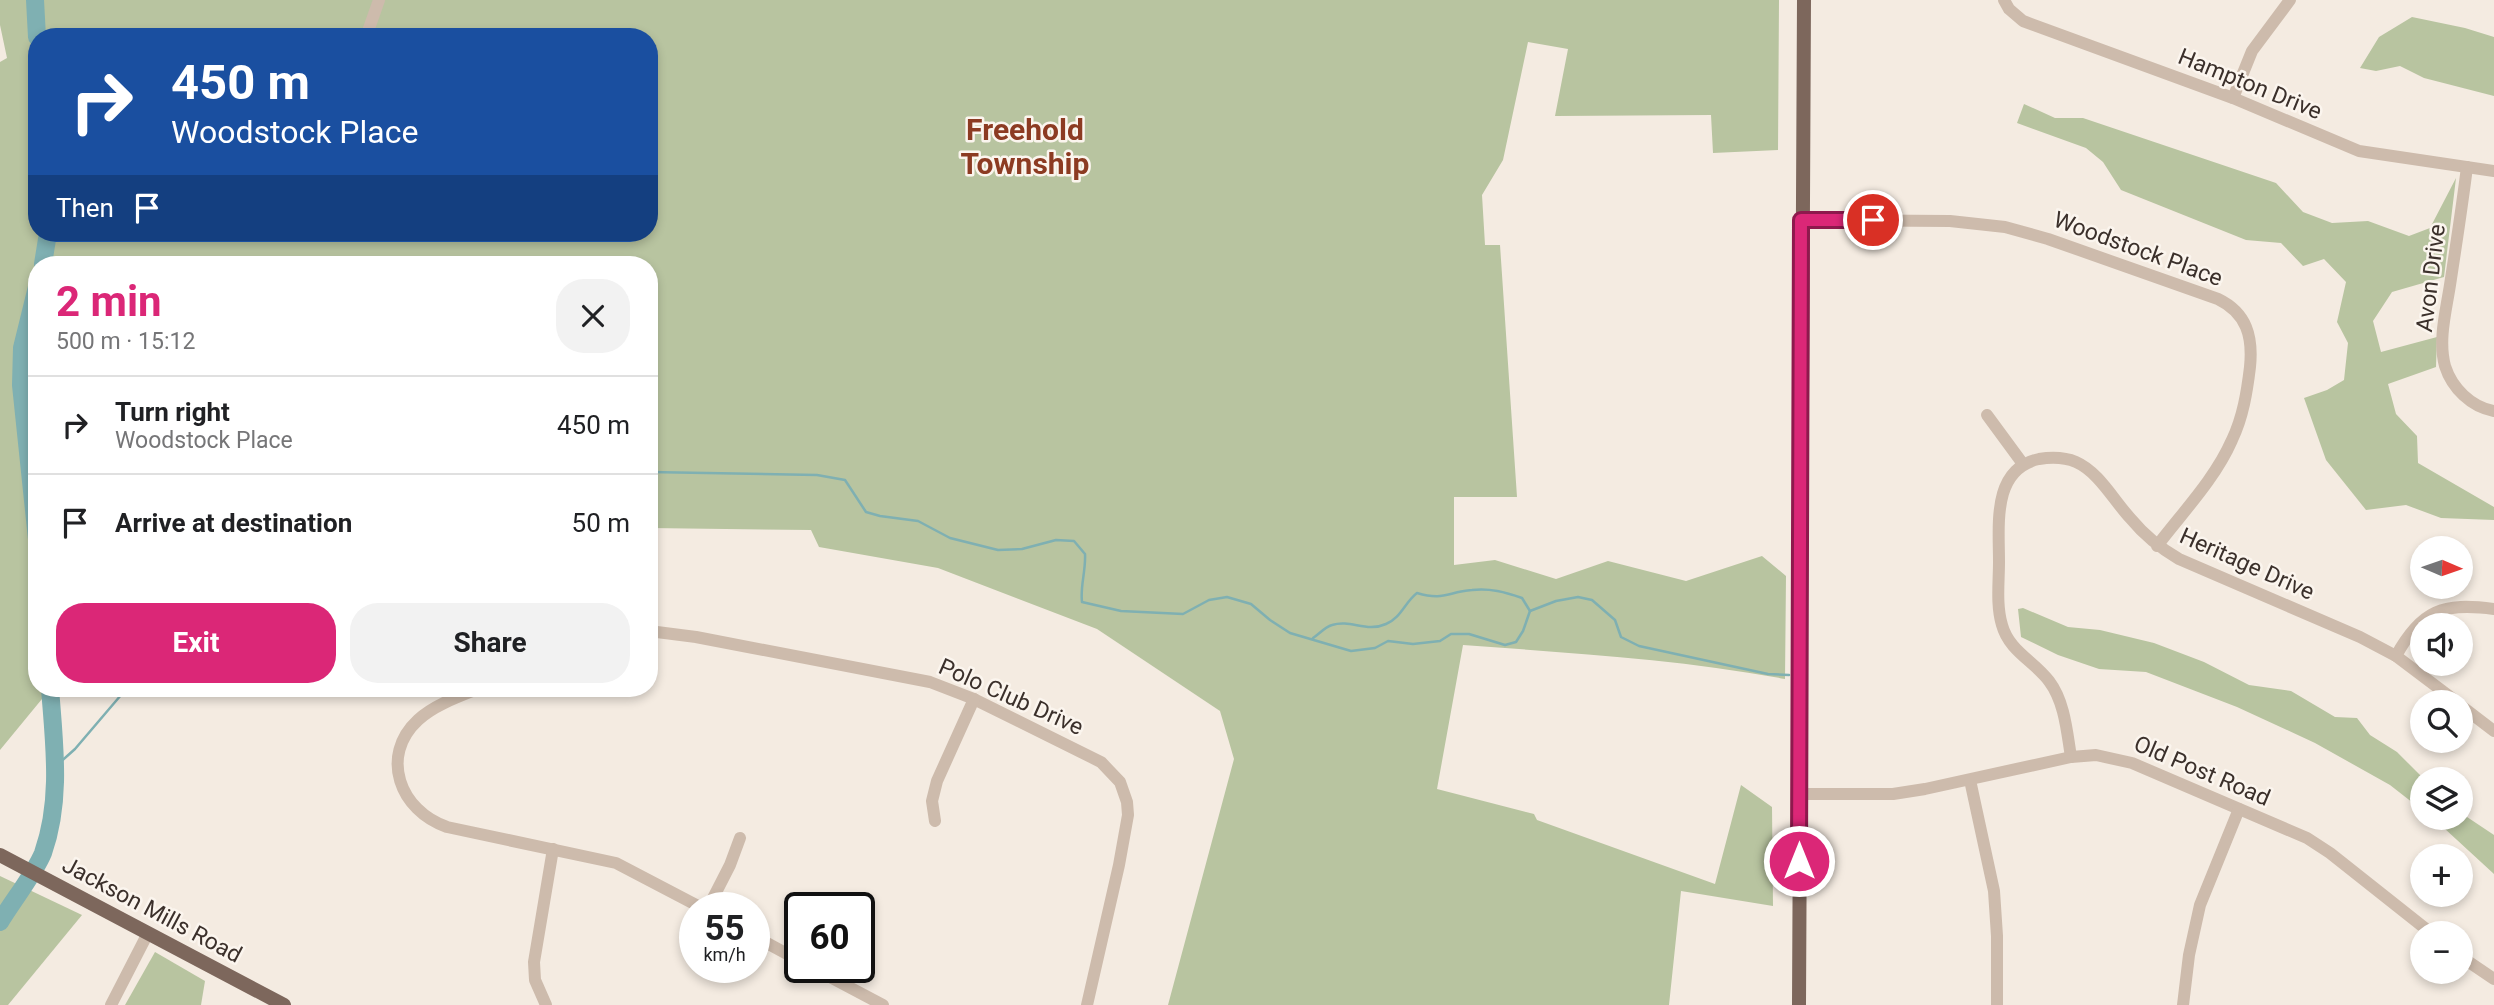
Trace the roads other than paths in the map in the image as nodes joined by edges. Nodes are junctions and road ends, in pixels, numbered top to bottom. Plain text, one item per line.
1 (379, 0) edge
2 (1804, 0) edge
3 (2004, 0) edge
4 (2290, 0) edge
5 (369, 28) edge
6 (2232, 98) junction
7 (2467, 167) junction
8 (2494, 171) edge
9 (1801, 220) junction
10 (2494, 411) edge
11 (1987, 415) dead end
12 (2023, 464) junction
13 (2157, 546) junction
14 (2494, 609) edge
15 (658, 632) edge
16 (2396, 656) junction
17 (2442, 690) edge
18 (461, 697) edge
19 (974, 699) junction
20 (2473, 714) edge
21 (2494, 731) edge
22 (2071, 757) junction
23 (1970, 780) junction
24 (1799, 794) junction
25 (2239, 809) junction
26 (935, 821) dead end
27 (740, 838) dead end
28 (553, 849) junction
29 (0, 855) edge
30 (716, 892) edge
31 (679, 896) edge
32 (2416, 921) edge
33 (148, 933) junction
34 (2473, 965) edge
35 (2494, 979) edge
36 (841, 983) edge
37 (111, 1005) edge
38 (284, 1005) edge
39 (546, 1005) edge
40 (883, 1005) edge
41 (1087, 1005) edge
42 (1798, 1005) edge
43 (1997, 1005) edge
44 (2183, 1005) edge

1 - 5 street
2 - 9 main road
3 - 6 street, Hampton Drive
4 - 6 street
6 - 7 street, Hampton Drive
7 - 8 street, Hampton Drive
7 - 10 street, Avon Drive
9 - 13 street, Woodstock Place
9 - 24 main road
11 - 12 street
12 - 13 street, Heritage Drive
12 - 22 street
13 - 16 street, Heritage Drive
14 - 16 street
15 - 19 street, Polo Club Drive
16 - 17 street, Heritage Drive
18 - 28 street
19 - 26 street
19 - 41 street, Polo Club Drive
20 - 21 street, Heritage Drive
22 - 23 street, Old Post Road
22 - 25 street, Old Post Road
23 - 24 street, Old Post Road
23 - 43 street
24 - 42 main road
25 - 32 street, Old Post Road
25 - 44 street
27 - 30 street
28 - 31 street
28 - 39 street
29 - 33 main road, Jackson Mills Road
33 - 37 street
33 - 38 main road, Jackson Mills Road
34 - 35 street
36 - 40 street

